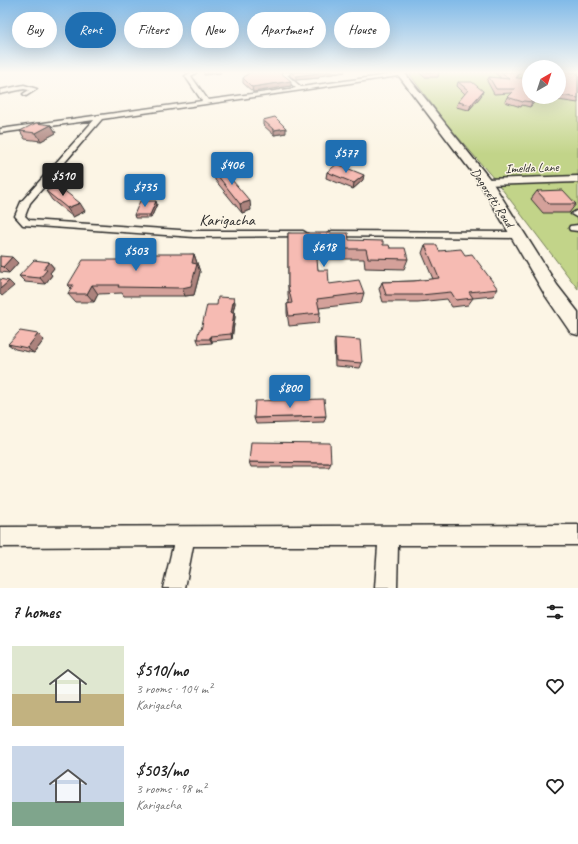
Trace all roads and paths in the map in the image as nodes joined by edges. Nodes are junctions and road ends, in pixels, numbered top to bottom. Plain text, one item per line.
1 (204, 99) edge
2 (225, 99) edge
3 (422, 99) edge
4 (206, 102) junction
5 (100, 117) junction
6 (0, 131) edge
7 (578, 179) edge
8 (486, 182) junction
9 (517, 235) junction
10 (578, 327) edge
11 (578, 535) edge
12 (185, 536) junction
13 (388, 536) junction
14 (0, 537) edge
15 (174, 588) edge
16 (386, 588) edge

1 - 4 street
2 - 4 street
3 - 8 main road, Dagoretti Road
4 - 5 street
5 - 6 street
5 - 9 street, Karigacha
7 - 8 street, Imelda Lane
8 - 9 main road, Dagoretti Road
9 - 10 main road, Dagoretti Road
11 - 13 street
12 - 13 street
12 - 14 street
12 - 15 street
13 - 16 street

